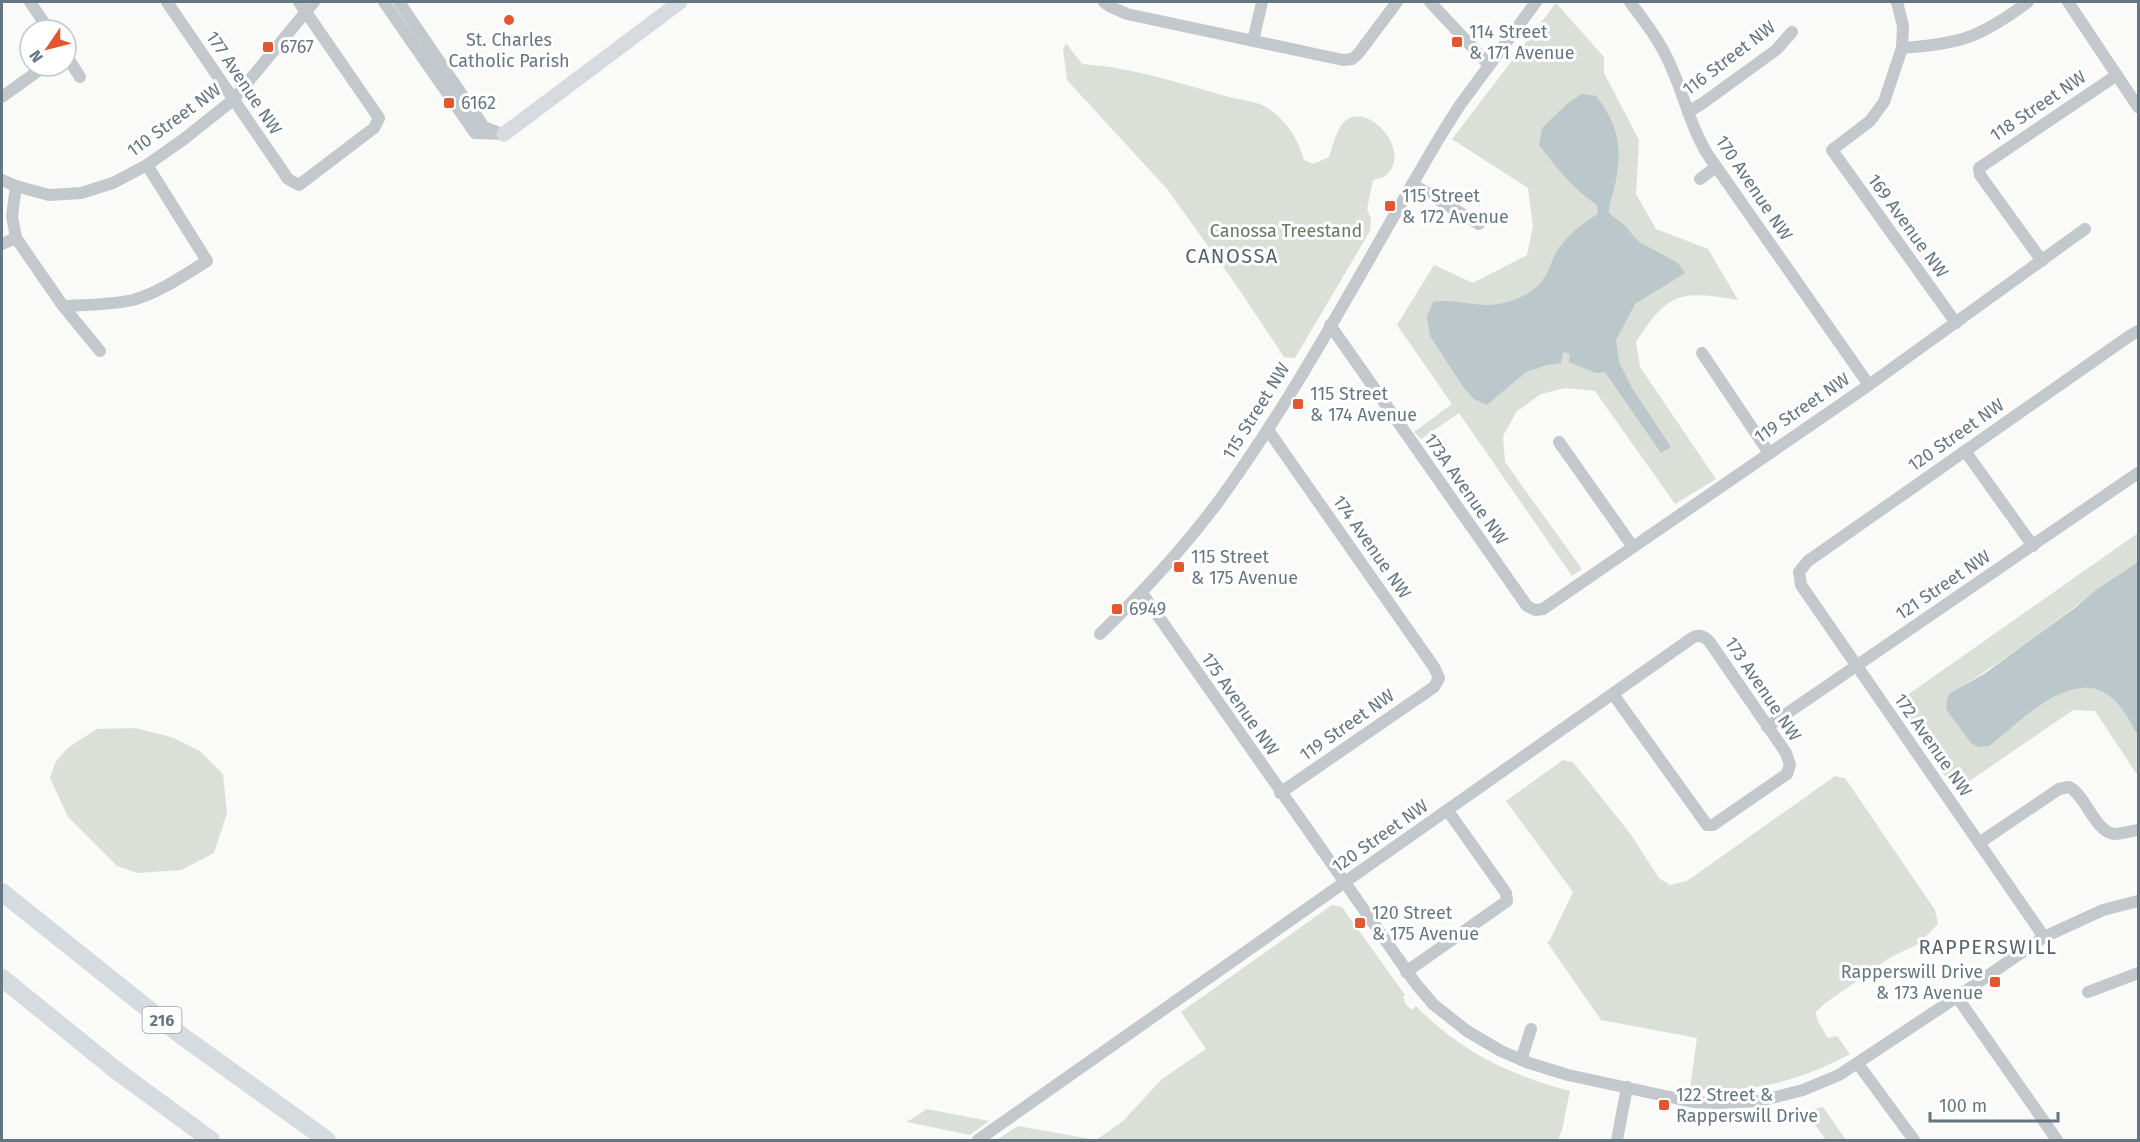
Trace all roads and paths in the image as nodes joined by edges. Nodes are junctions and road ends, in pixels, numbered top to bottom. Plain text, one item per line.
1 (30, 2) edge
2 (167, 2) edge
3 (384, 2) edge
4 (399, 2) edge
5 (680, 2) edge
6 (1104, 2) edge
7 (1262, 2) edge
8 (1397, 2) edge
9 (1430, 2) edge
10 (1536, 2) edge
11 (1630, 2) edge
12 (1897, 2) edge
13 (2028, 2) edge
14 (2068, 2) edge
15 (306, 4) edge
16 (41, 18) edge
17 (1792, 32) dead end
18 (1253, 41) junction
19 (1902, 48) junction
20 (1489, 65) junction
21 (78, 74) edge
22 (2117, 75) junction
23 (80, 77) dead end
24 (28, 78) edge
25 (2, 97) edge
26 (233, 100) junction
27 (2139, 107) edge
28 (1688, 112) junction
29 (504, 134) junction
30 (147, 165) junction
31 (1716, 167) junction
32 (1700, 179) dead end
33 (2, 180) edge
34 (1412, 184) junction
35 (16, 186) junction
36 (1479, 224) dead end
37 (2085, 229) dead end
38 (16, 238) junction
39 (2, 244) edge
40 (2042, 261) junction
41 (63, 306) junction
42 (1956, 323) junction
43 (1330, 325) junction
44 (2139, 331) edge
45 (100, 351) dead end
46 (1702, 353) dead end
47 (1869, 385) junction
48 (1268, 430) junction
49 (1559, 442) dead end
50 (1965, 451) junction
51 (1769, 453) junction
52 (2139, 473) edge
53 (2032, 546) junction
54 (1633, 547) junction
55 (1799, 572) joint
56 (1142, 593) junction
57 (1535, 610) joint
58 (1100, 634) dead end
59 (1702, 637) joint
60 (1856, 665) junction
61 (1434, 687) joint
62 (1613, 694) junction
63 (1767, 727) junction
64 (1280, 793) junction
65 (1448, 811) junction
66 (2139, 830) edge
67 (1979, 843) junction
68 (1344, 882) junction
69 (2, 892) edge
70 (2139, 901) edge
71 (2044, 937) junction
72 (1407, 972) junction
73 (2139, 973) edge
74 (2, 978) edge
75 (2088, 992) dead end
76 (1957, 998) junction
77 (1531, 1029) dead end
78 (1521, 1060) junction
79 (1858, 1064) junction
80 (1627, 1087) junction
81 (211, 1140) edge
82 (327, 1140) edge
83 (978, 1140) edge
84 (1617, 1140) edge
85 (1914, 1140) edge
86 (2057, 1140) edge

1 - 16 street
2 - 26 street, 177 Avenue NW
3 - 29 street
4 - 29 street
5 - 29 main road
6 - 18 street
7 - 18 street
8 - 18 street
9 - 20 street
10 - 20 street, 115 Street NW
11 - 28 street, 170 Avenue NW
12 - 19 street
13 - 19 street
14 - 22 street
15 - 26 street, 110 Street NW
15 - 26 street, 177 Avenue NW
17 - 28 street, 116 Street NW
19 - 42 street, 169 Avenue NW
20 - 34 street, 115 Street NW
21 - 23 street
22 - 27 street
22 - 40 street, 118 Street NW
24 - 25 street
26 - 30 street, 110 Street NW
28 - 31 street, 170 Avenue NW
30 - 35 street, 110 Street NW
30 - 41 street
31 - 32 street
31 - 47 street, 170 Avenue NW
33 - 35 street, 110 Street NW
34 - 36 street
34 - 43 street, 115 Street NW
35 - 38 street
37 - 40 street, 119 Street NW
38 - 39 street
38 - 41 street
40 - 42 street, 119 Street NW
41 - 45 street
42 - 47 street, 119 Street NW
43 - 48 street, 115 Street NW
43 - 57 street, 173A Avenue NW
44 - 50 street, 120 Street NW
46 - 51 street
47 - 51 street, 119 Street NW
48 - 56 street, 115 Street NW
48 - 61 street, 174 Avenue NW
49 - 54 street
50 - 53 street
50 - 55 street, 120 Street NW
51 - 54 street, 119 Street NW
52 - 53 street, 121 Street NW
53 - 60 street, 121 Street NW
54 - 57 street, 119 Street NW
55 - 60 street, 172 Avenue NW
56 - 58 street, 115 Street NW
56 - 64 street, 175 Avenue NW
59 - 62 street, 120 Street NW
59 - 63 street, 173 Avenue NW
60 - 63 street, 121 Street NW
60 - 67 street, 172 Avenue NW
61 - 64 street, 119 Street NW
62 - 63 street, 173 Avenue NW
62 - 65 street, 120 Street NW
64 - 68 street, 175 Avenue NW
65 - 68 street, 120 Street NW
65 - 72 street
66 - 67 street
67 - 71 street, 172 Avenue NW
68 - 72 street, 175 Avenue NW
68 - 83 street, 120 Street NW
69 - 82 highway, 216
70 - 71 street, 175 Avenue NW
71 - 76 street, 175 Avenue NW
72 - 78 street, 175 Avenue NW
73 - 75 street
74 - 81 highway
76 - 79 street, 175 Avenue NW
76 - 86 street
77 - 78 street
78 - 80 street, 175 Avenue NW
79 - 80 street, 175 Avenue NW
79 - 85 street
80 - 84 street

